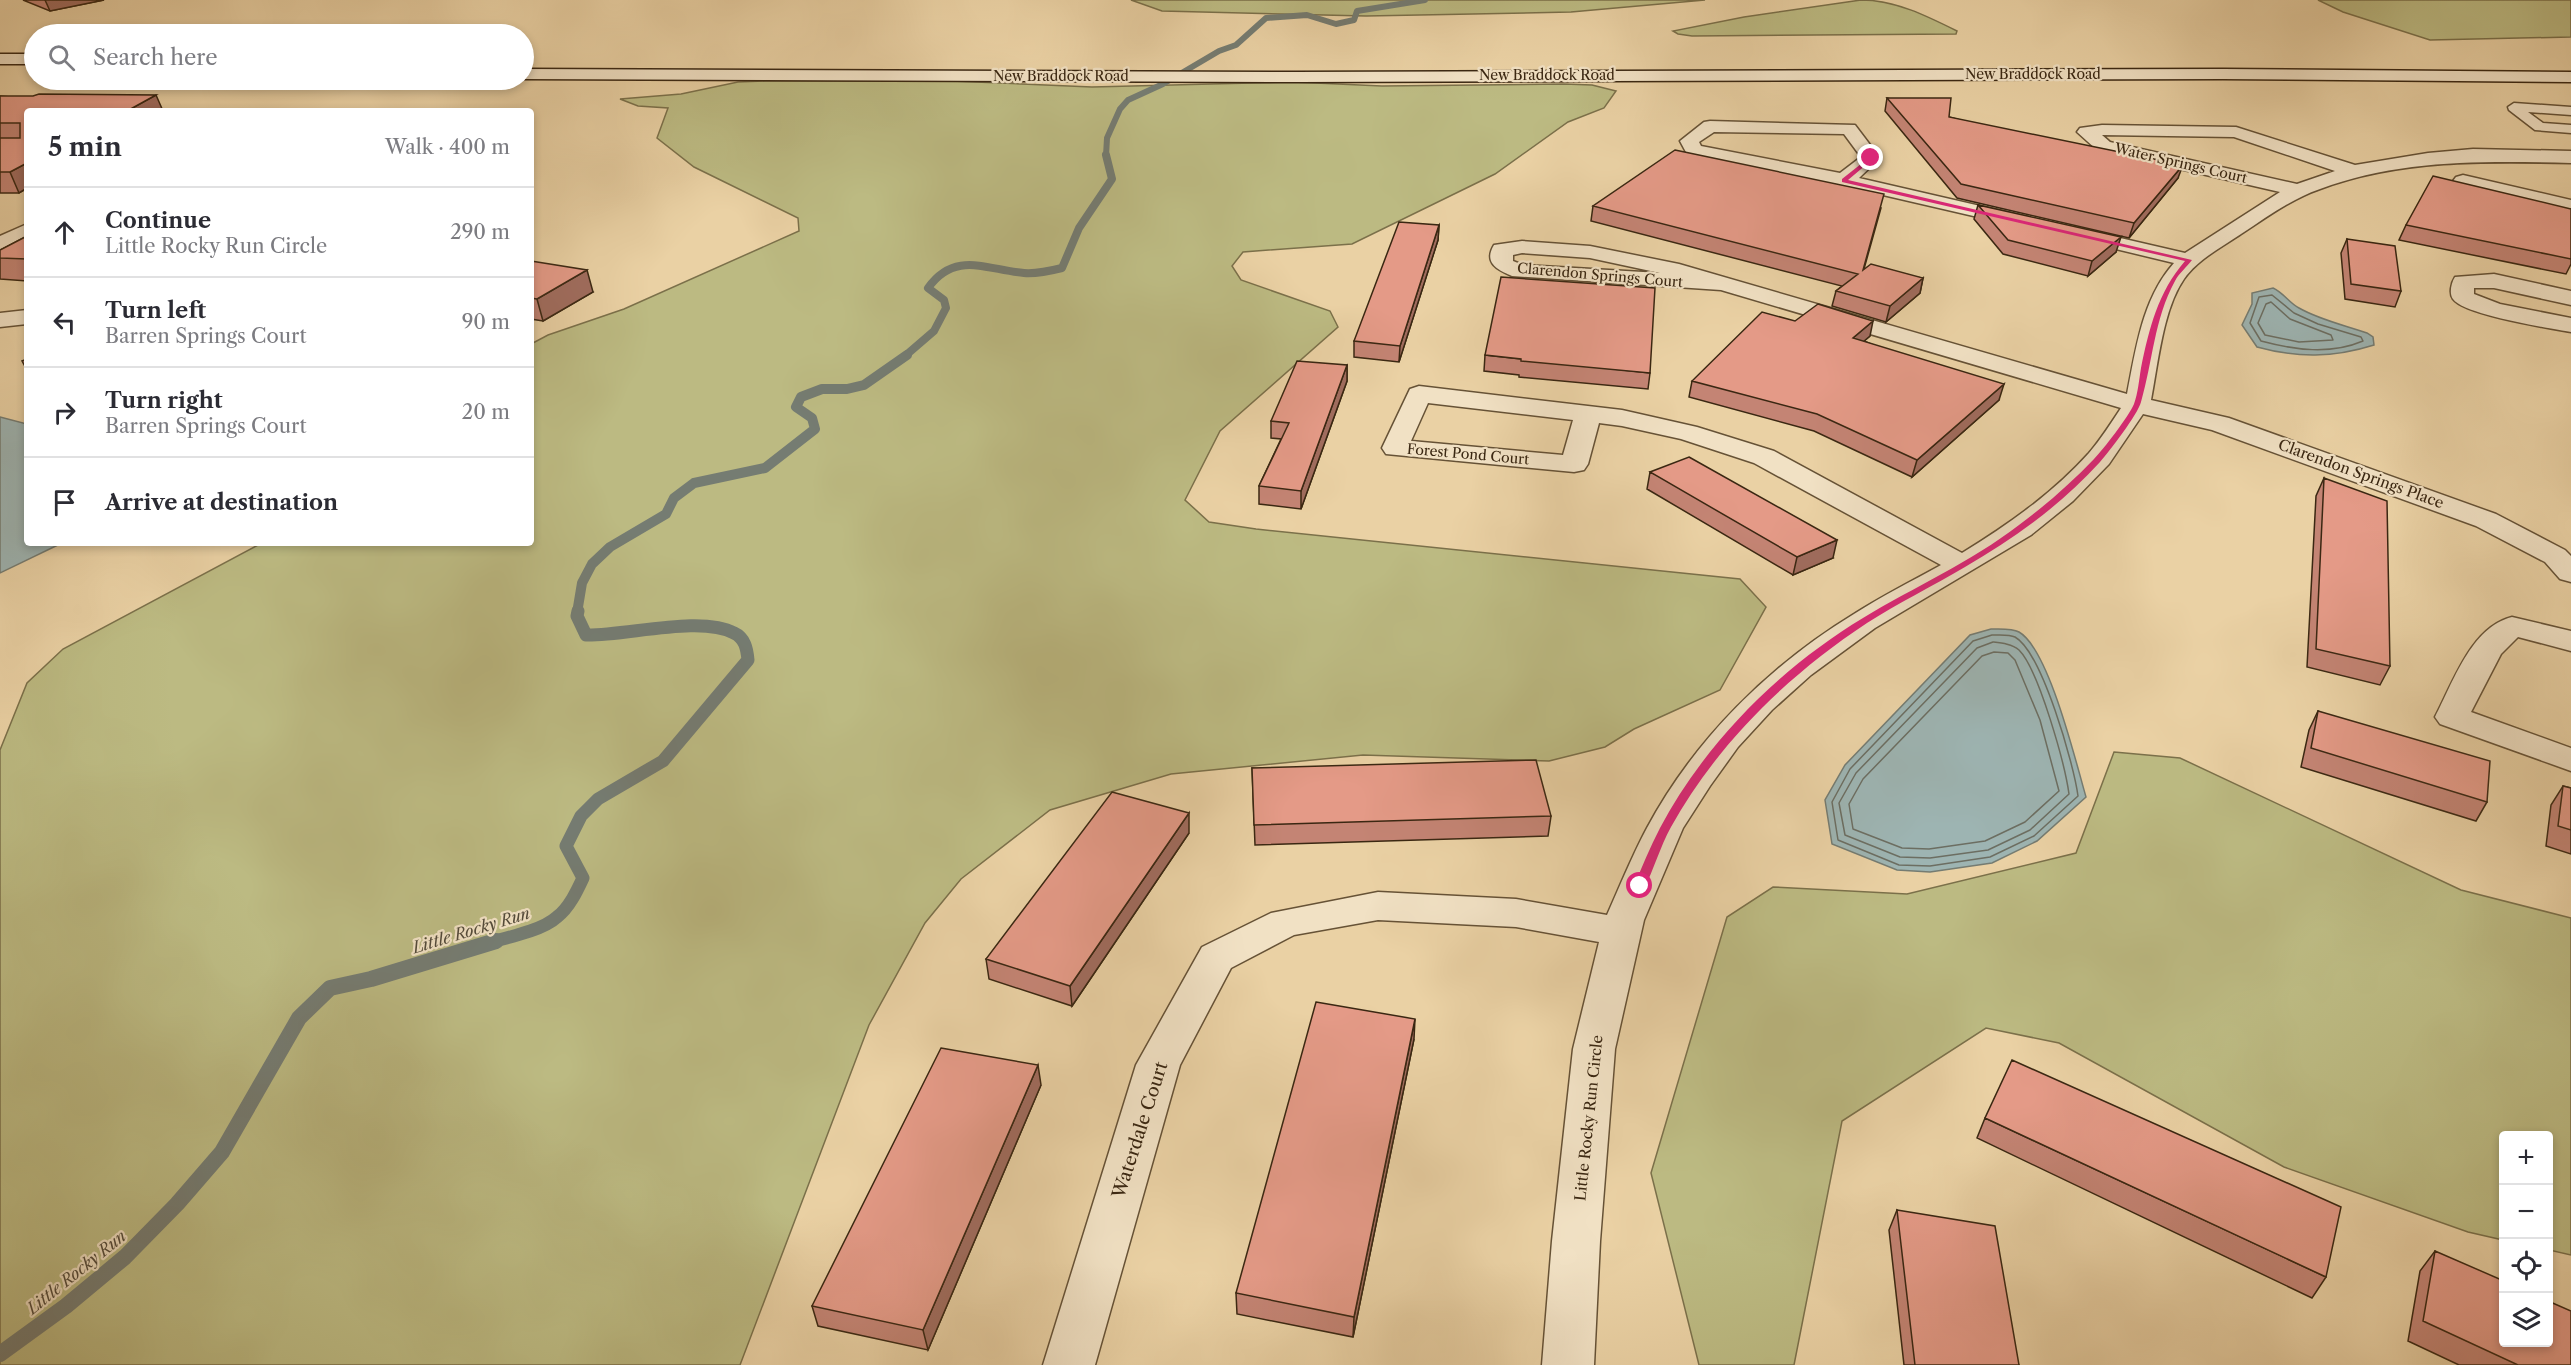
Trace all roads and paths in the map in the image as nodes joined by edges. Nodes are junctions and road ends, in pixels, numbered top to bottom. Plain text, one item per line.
1 (0, 59) edge
2 (24, 59) edge
3 (534, 59) edge
4 (2571, 64) edge
5 (0, 73) edge
6 (24, 73) edge
7 (534, 74) edge
8 (2571, 77) edge
9 (2571, 111) edge
10 (2571, 129) edge
11 (2564, 161) edge
12 (2354, 171) junction
13 (1844, 180) junction
14 (2463, 181) edge
15 (2300, 190) junction
16 (2571, 206) edge
17 (2039, 225) edge
18 (2062, 231) edge
19 (24, 232) edge
20 (0, 244) edge
21 (2189, 260) junction
22 (1720, 284) junction
23 (2571, 298) edge
24 (24, 317) edge
25 (0, 320) edge
26 (2571, 326) edge
27 (2137, 405) junction
28 (1588, 414) junction
29 (1964, 565) junction
30 (2571, 573) edge
31 (2571, 641) edge
32 (2571, 760) edge
33 (1622, 932) junction
34 (1069, 1365) edge
35 (1568, 1365) edge

1 - 2 street
3 - 4 street, New Braddock Road
5 - 6 street
7 - 8 street, New Braddock Road
9 - 10 lane
11 - 12 street, Little Rocky Run Circle
12 - 15 street, Little Rocky Run Circle
12 - 15 street, Water Springs Court
13 - 13 street
13 - 17 street
14 - 16 street
15 - 21 street, Little Rocky Run Circle
18 - 21 street
19 - 20 street
21 - 27 street, Little Rocky Run Circle
22 - 22 street, Clarendon Springs Court
22 - 27 street, Clarendon Springs Court
23 - 26 street
24 - 25 street
27 - 29 street, Little Rocky Run Circle
27 - 30 street, Clarendon Springs Place
28 - 28 street, Forest Pond Court
28 - 29 street, Forest Pond Court
29 - 33 street, Little Rocky Run Circle
31 - 32 street
33 - 34 street, Waterdale Court
33 - 35 street, Little Rocky Run Circle

